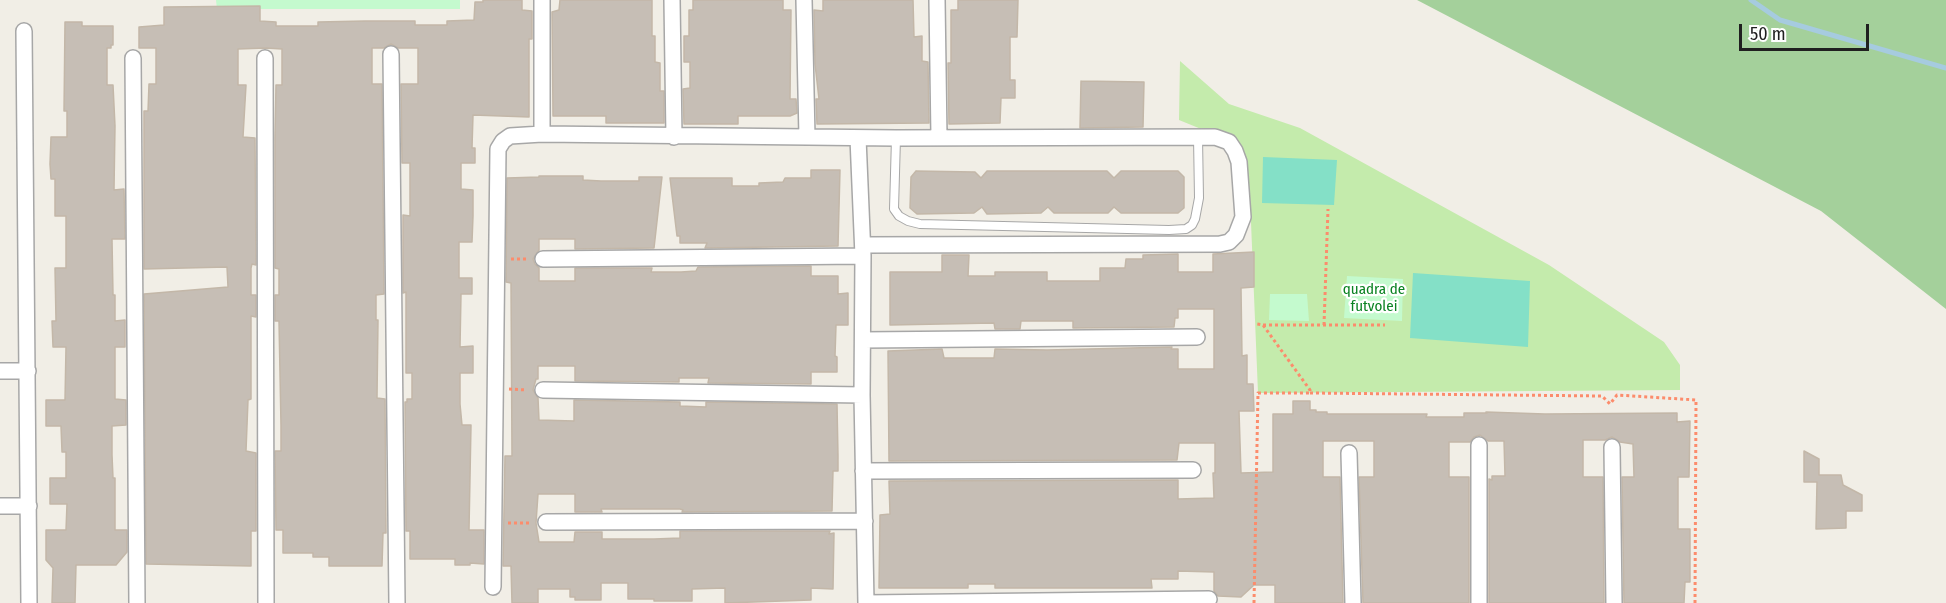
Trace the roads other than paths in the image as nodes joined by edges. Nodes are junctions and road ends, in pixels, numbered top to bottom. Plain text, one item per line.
1 (542, 0) edge
2 (672, 0) edge
3 (804, 0) edge
4 (937, 0) edge
5 (24, 31) dead end
6 (391, 54) dead end
7 (134, 58) dead end
8 (265, 58) dead end
9 (542, 134) junction
10 (674, 136) junction
11 (807, 137) junction
12 (939, 137) junction
13 (1198, 137) junction
14 (858, 138) junction
15 (896, 138) junction
16 (863, 251) junction
17 (543, 259) road end
18 (1197, 337) dead end
19 (863, 340) junction
20 (0, 371) edge
21 (28, 371) junction
22 (543, 390) road end
23 (862, 395) junction
24 (1479, 445) dead end
25 (1612, 447) dead end
26 (1349, 453) dead end
27 (1192, 470) dead end
28 (863, 471) junction
29 (0, 506) edge
30 (29, 506) junction
31 (865, 521) junction
32 (546, 522) road end
33 (493, 587) dead end
34 (1209, 599) dead end
35 (29, 603) edge
36 (137, 603) edge
37 (266, 603) edge
38 (397, 603) edge
39 (866, 603) edge
40 (1353, 603) edge
41 (1479, 603) edge
42 (1614, 603) edge

1 - 9 street
2 - 10 street
3 - 11 street
4 - 12 street
5 - 21 street
6 - 38 street
7 - 36 street
8 - 37 street
9 - 10 street
9 - 33 street
10 - 11 street
11 - 14 street
12 - 13 street
12 - 15 street
13 - 15 lane
13 - 16 street
14 - 15 street
14 - 16 street
16 - 17 street
16 - 19 street
18 - 19 street
19 - 23 street
20 - 21 street
21 - 30 street
22 - 23 street
23 - 28 street
24 - 41 street
25 - 42 street
26 - 40 street
27 - 28 street
28 - 31 street
29 - 30 street
30 - 35 street
31 - 32 street
31 - 39 street
34 - 39 street

